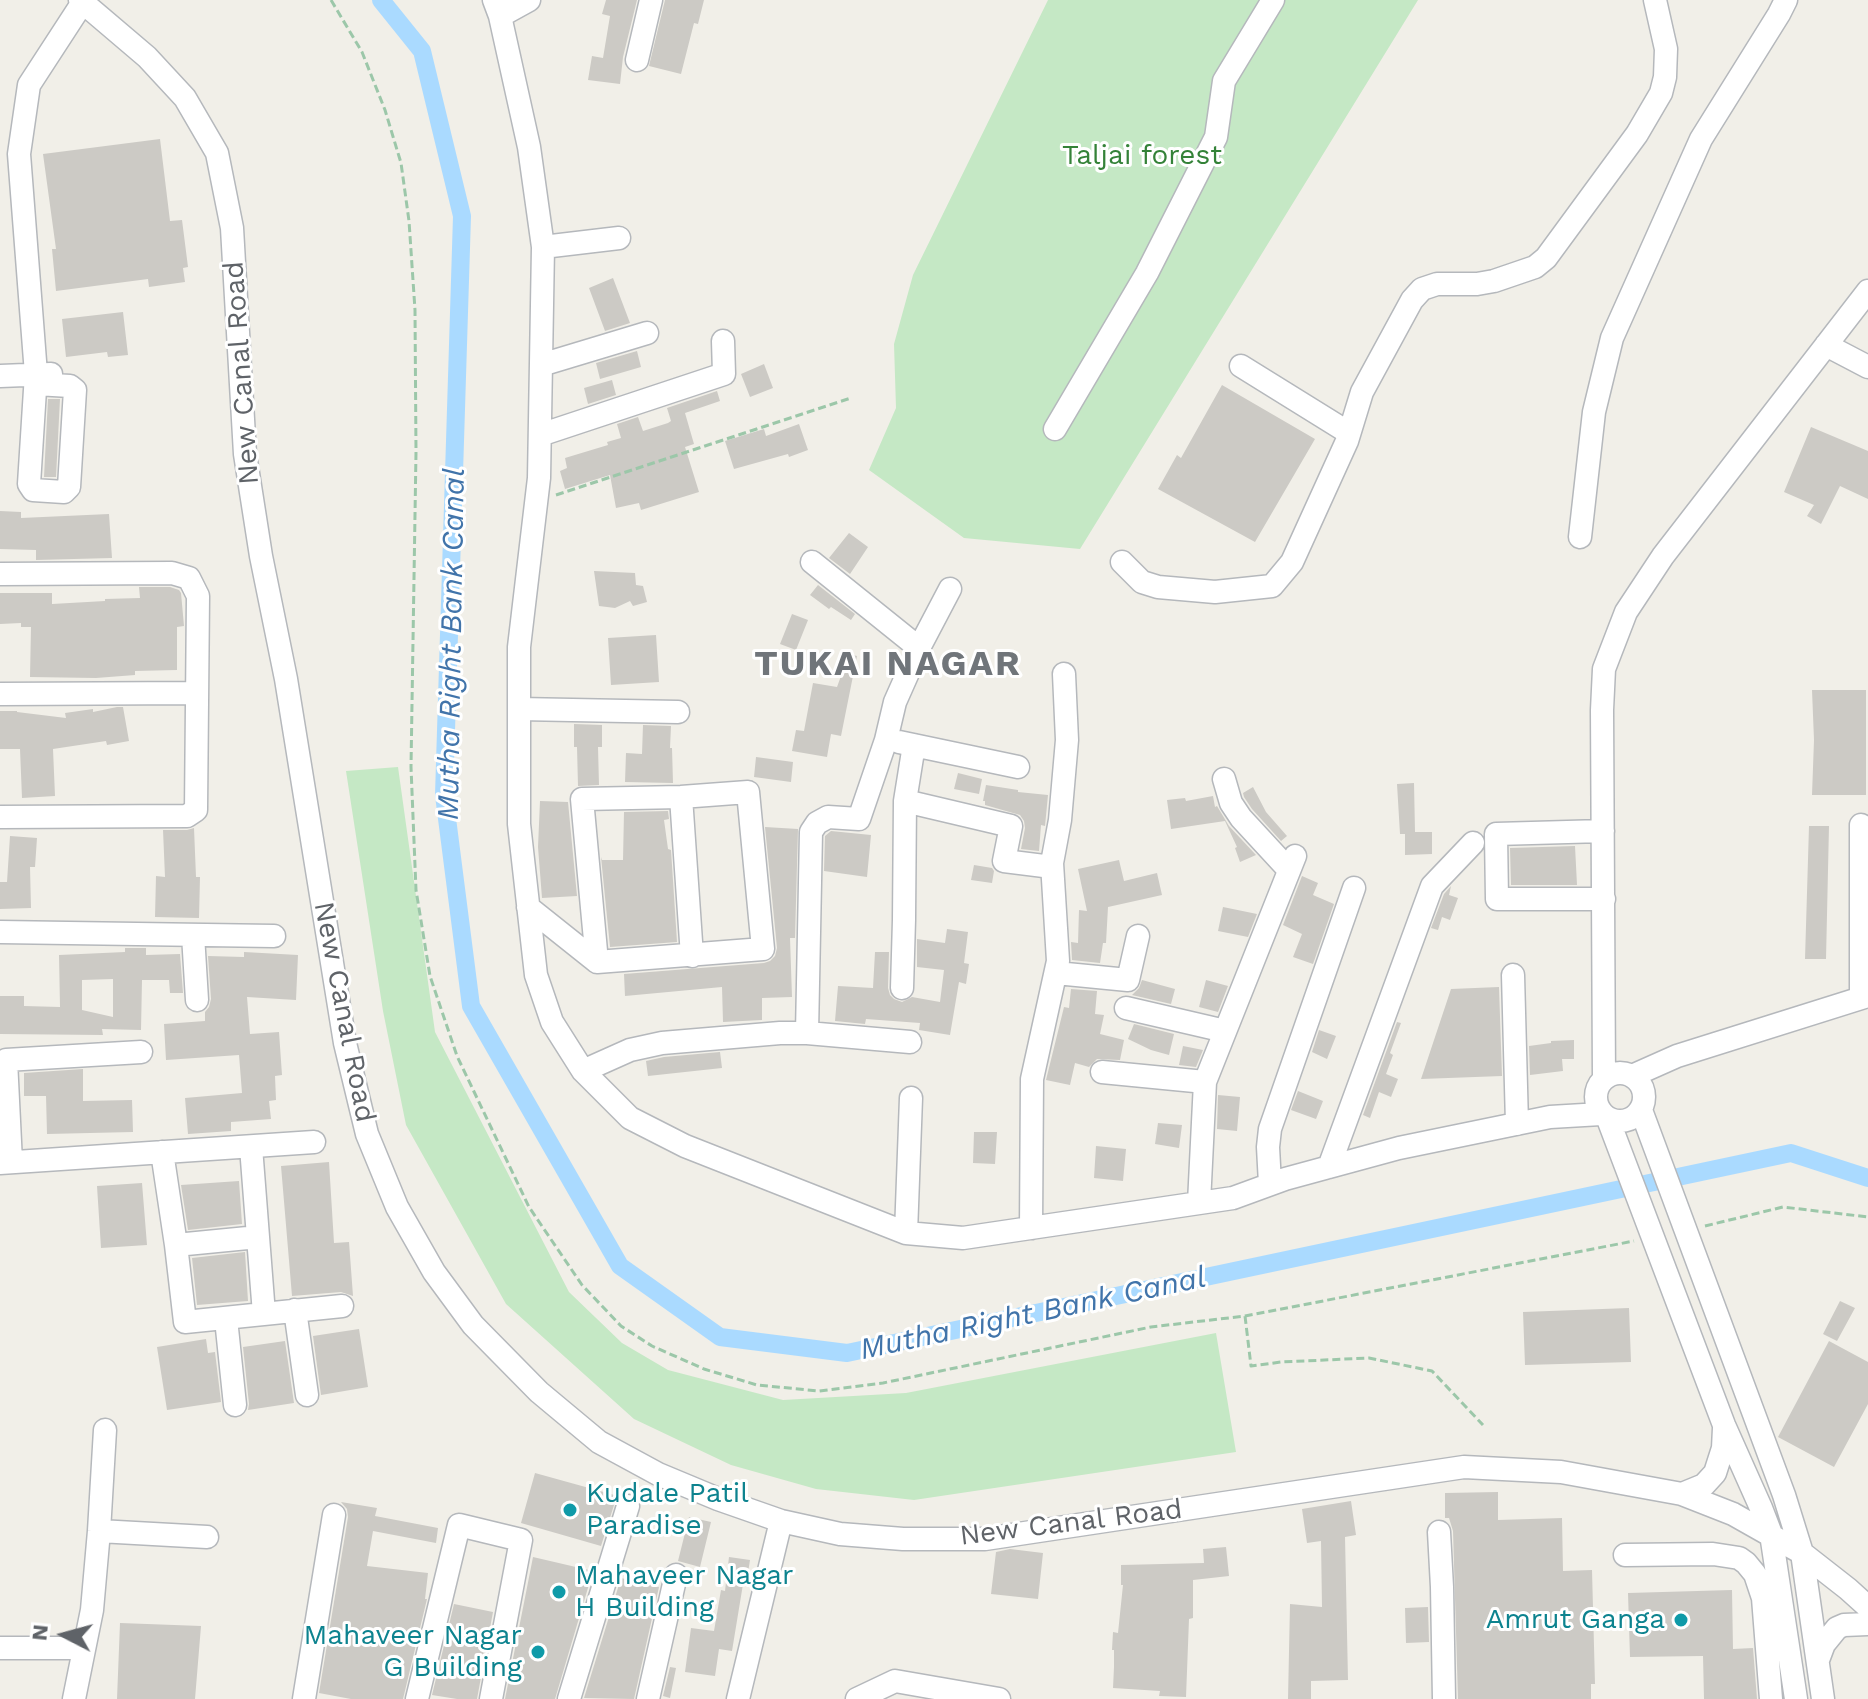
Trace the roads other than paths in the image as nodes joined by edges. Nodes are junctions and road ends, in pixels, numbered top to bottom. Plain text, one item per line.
1 (529, 0) edge
2 (651, 0) edge
3 (1273, 0) edge
4 (1655, 0) edge
5 (1786, 0) edge
6 (82, 1) edge
7 (497, 8) edge
8 (637, 60) dead end
9 (619, 238) dead end
10 (543, 247) junction
11 (1868, 291) edge
12 (647, 333) dead end
13 (723, 341) dead end
14 (1826, 345) junction
15 (541, 365) junction
16 (1241, 366) dead end
17 (1868, 367) edge
18 (77, 374) dead end
19 (0, 376) edge
20 (36, 379) junction
21 (1055, 429) dead end
22 (1349, 433) junction
23 (540, 435) junction
24 (1580, 537) dead end
25 (812, 562) dead end
26 (1122, 562) dead end
27 (0, 574) edge
28 (950, 589) dead end
29 (919, 648) junction
30 (1064, 674) dead end
31 (197, 693) junction
32 (0, 694) edge
33 (519, 709) junction
34 (678, 712) dead end
35 (886, 740) junction
36 (914, 745) junction
37 (1018, 767) dead end
38 (1224, 779) dead end
39 (681, 797) junction
40 (905, 801) junction
41 (0, 817) edge
42 (1861, 825) dead end
43 (1603, 831) junction
44 (1473, 843) dead end
45 (1052, 867) junction
46 (1354, 888) dead end
47 (1604, 899) junction
48 (528, 907) junction
49 (0, 932) edge
50 (193, 935) junction
51 (274, 936) dead end
52 (1138, 936) dead end
53 (692, 956) junction
54 (597, 962) junction
55 (1056, 973) junction
56 (1513, 975) dead end
57 (902, 988) dead end
58 (1865, 997) edge
59 (197, 1000) dead end
60 (1126, 1008) dead end
61 (1225, 1031) junction
62 (807, 1033) junction
63 (910, 1042) dead end
64 (141, 1052) dead end
65 (583, 1071) junction
66 (1102, 1072) dead end
67 (1205, 1082) junction
68 (911, 1098) dead end
69 (1622, 1099) junction
70 (1517, 1124) junction
71 (314, 1142) dead end
72 (251, 1147) junction
73 (155, 1152) junction
74 (5, 1162) edge
75 (1329, 1167) junction
76 (1270, 1184) junction
77 (1199, 1203) junction
78 (1031, 1228) junction
79 (906, 1233) junction
80 (258, 1237) junction
81 (176, 1245) junction
82 (342, 1306) dead end
83 (295, 1310) junction
84 (264, 1314) junction
85 (226, 1319) junction
86 (307, 1395) dead end
87 (235, 1405) dead end
88 (1724, 1425) junction
89 (105, 1430) dead end
90 (1682, 1494) junction
91 (628, 1506) dead end
92 (334, 1515) dead end
93 (781, 1521) junction
94 (99, 1531) junction
95 (1439, 1532) dead end
96 (1771, 1534) junction
97 (207, 1537) dead end
98 (1802, 1553) junction
99 (1625, 1555) dead end
100 (676, 1575) dead end
101 (1868, 1607) edge
102 (1868, 1624) edge
103 (0, 1648) edge
104 (84, 1648) junction
105 (1818, 1660) junction
106 (74, 1699) edge
107 (304, 1699) edge
108 (417, 1699) edge
109 (491, 1699) edge
110 (569, 1699) edge
111 (648, 1699) edge
112 (738, 1699) edge
113 (857, 1699) edge
114 (999, 1699) edge
115 (1444, 1699) edge
116 (1771, 1699) edge
117 (1796, 1699) edge
118 (1823, 1699) edge

1 - 7 street
2 - 8 street
3 - 21 street
4 - 22 street
5 - 24 street
6 - 20 street
6 - 93 street, New Canal Road
7 - 10 street
9 - 10 street
10 - 15 street
11 - 14 street
12 - 15 street
13 - 23 street
14 - 17 street
14 - 43 street
15 - 23 street
16 - 22 street
18 - 20 street
19 - 20 street
20 - 20 street
22 - 26 street
23 - 33 street
25 - 29 street
27 - 31 street
28 - 29 street
29 - 35 street
30 - 45 street
31 - 32 street
31 - 41 street
33 - 34 street
33 - 48 street
35 - 36 street
35 - 62 street
36 - 37 street
36 - 40 street
38 - 61 street
39 - 53 street
39 - 53 street
39 - 54 street
40 - 45 street
40 - 57 street
42 - 58 street
43 - 47 street
43 - 47 street
44 - 75 street
45 - 55 street
46 - 76 street
47 - 69 street
48 - 54 street
48 - 65 street
49 - 50 street
50 - 51 street
50 - 59 street
52 - 55 street
53 - 54 street
55 - 78 street
56 - 70 street
58 - 69 street
60 - 61 street
61 - 67 street
62 - 63 street
62 - 65 street
64 - 74 street
65 - 79 street
66 - 67 street
67 - 77 street
68 - 79 street
69 - 70 street
69 - 88 street
69 - 98 street
70 - 75 street
71 - 72 street
72 - 73 street
72 - 80 street
73 - 74 street
73 - 81 street
75 - 76 street
76 - 77 street
77 - 78 street
78 - 79 street
80 - 81 street
80 - 84 street
81 - 85 street
82 - 83 street
83 - 84 street
83 - 86 street
84 - 85 street
85 - 87 street
88 - 90 street
88 - 96 street
89 - 94 street
90 - 93 street, New Canal Road
90 - 96 street, New Canal Road
91 - 110 street
92 - 107 street
93 - 112 street
94 - 97 street
94 - 104 street
95 - 115 street
96 - 98 street, New Canal Road
96 - 117 street
98 - 101 street, New Canal Road
98 - 105 street
99 - 116 street
100 - 111 street
102 - 105 street
103 - 104 street
104 - 106 street
105 - 118 street
108 - 109 street
113 - 114 street

